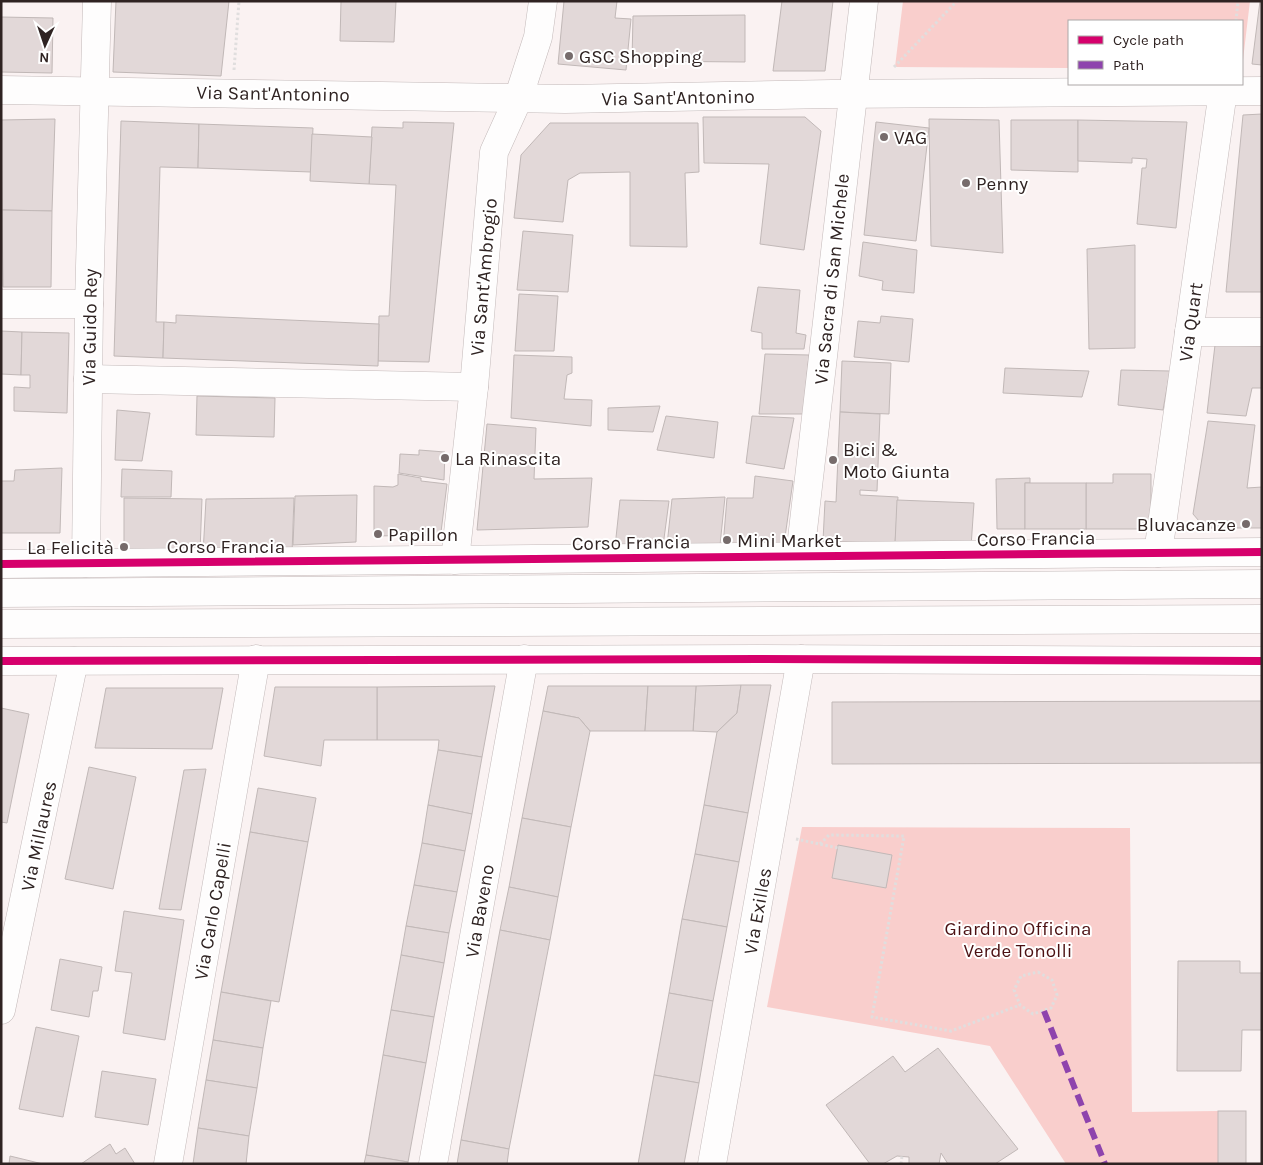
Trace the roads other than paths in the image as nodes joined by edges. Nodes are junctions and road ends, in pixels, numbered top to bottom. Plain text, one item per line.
1 (97, 1) edge
2 (543, 1) edge
3 (864, 1) edge
4 (1, 90) edge
5 (94, 90) junction
6 (1262, 91) edge
7 (1223, 92) junction
8 (852, 94) junction
9 (518, 99) junction
10 (1, 304) edge
11 (89, 304) junction
12 (1189, 332) junction
13 (1262, 332) edge
14 (88, 379) junction
15 (474, 387) junction
16 (1262, 552) edge
17 (1158, 553) junction
18 (800, 556) junction
19 (455, 560) junction
20 (86, 563) junction
21 (1, 564) edge
22 (1262, 584) edge
23 (1, 593) edge
24 (1262, 619) edge
25 (1, 624) edge
26 (256, 659) junction
27 (524, 659) junction
28 (801, 659) junction
29 (1, 661) edge
30 (74, 661) junction
31 (1262, 661) edge
32 (1, 1010) edge
33 (168, 1164) edge
34 (433, 1164) edge
35 (712, 1164) edge

1 - 5 street
2 - 9 street, Via Sant'Ambrogio
3 - 8 street, Via Sacra di San Michele
4 - 5 street, Via Sant'Antonino
5 - 9 street, Via Sant'Antonino
5 - 11 street, Via Guido Rey
6 - 7 street, Via Sant'Antonino
7 - 8 street, Via Sant'Antonino
7 - 12 street, Via Quart
8 - 9 street, Via Sant'Antonino
8 - 18 street, Via Sacra di San Michele
9 - 15 street, Via Sant'Ambrogio
10 - 11 street
11 - 14 street, Via Guido Rey
12 - 13 street
12 - 17 street, Via Quart
14 - 15 street
14 - 20 street, Via Guido Rey
15 - 19 street, Via Sant'Ambrogio
16 - 17 street, Corso Francia
17 - 18 street, Corso Francia
18 - 19 street, Corso Francia
19 - 20 street, Corso Francia
20 - 21 street, Corso Francia
22 - 23 street
24 - 25 street
26 - 27 street
26 - 30 street
26 - 33 street, Via Carlo Capelli
27 - 28 street
27 - 34 street, Via Baveno
28 - 31 street
28 - 35 street, Via Exilles
29 - 30 street
30 - 32 street, Via Millaures

